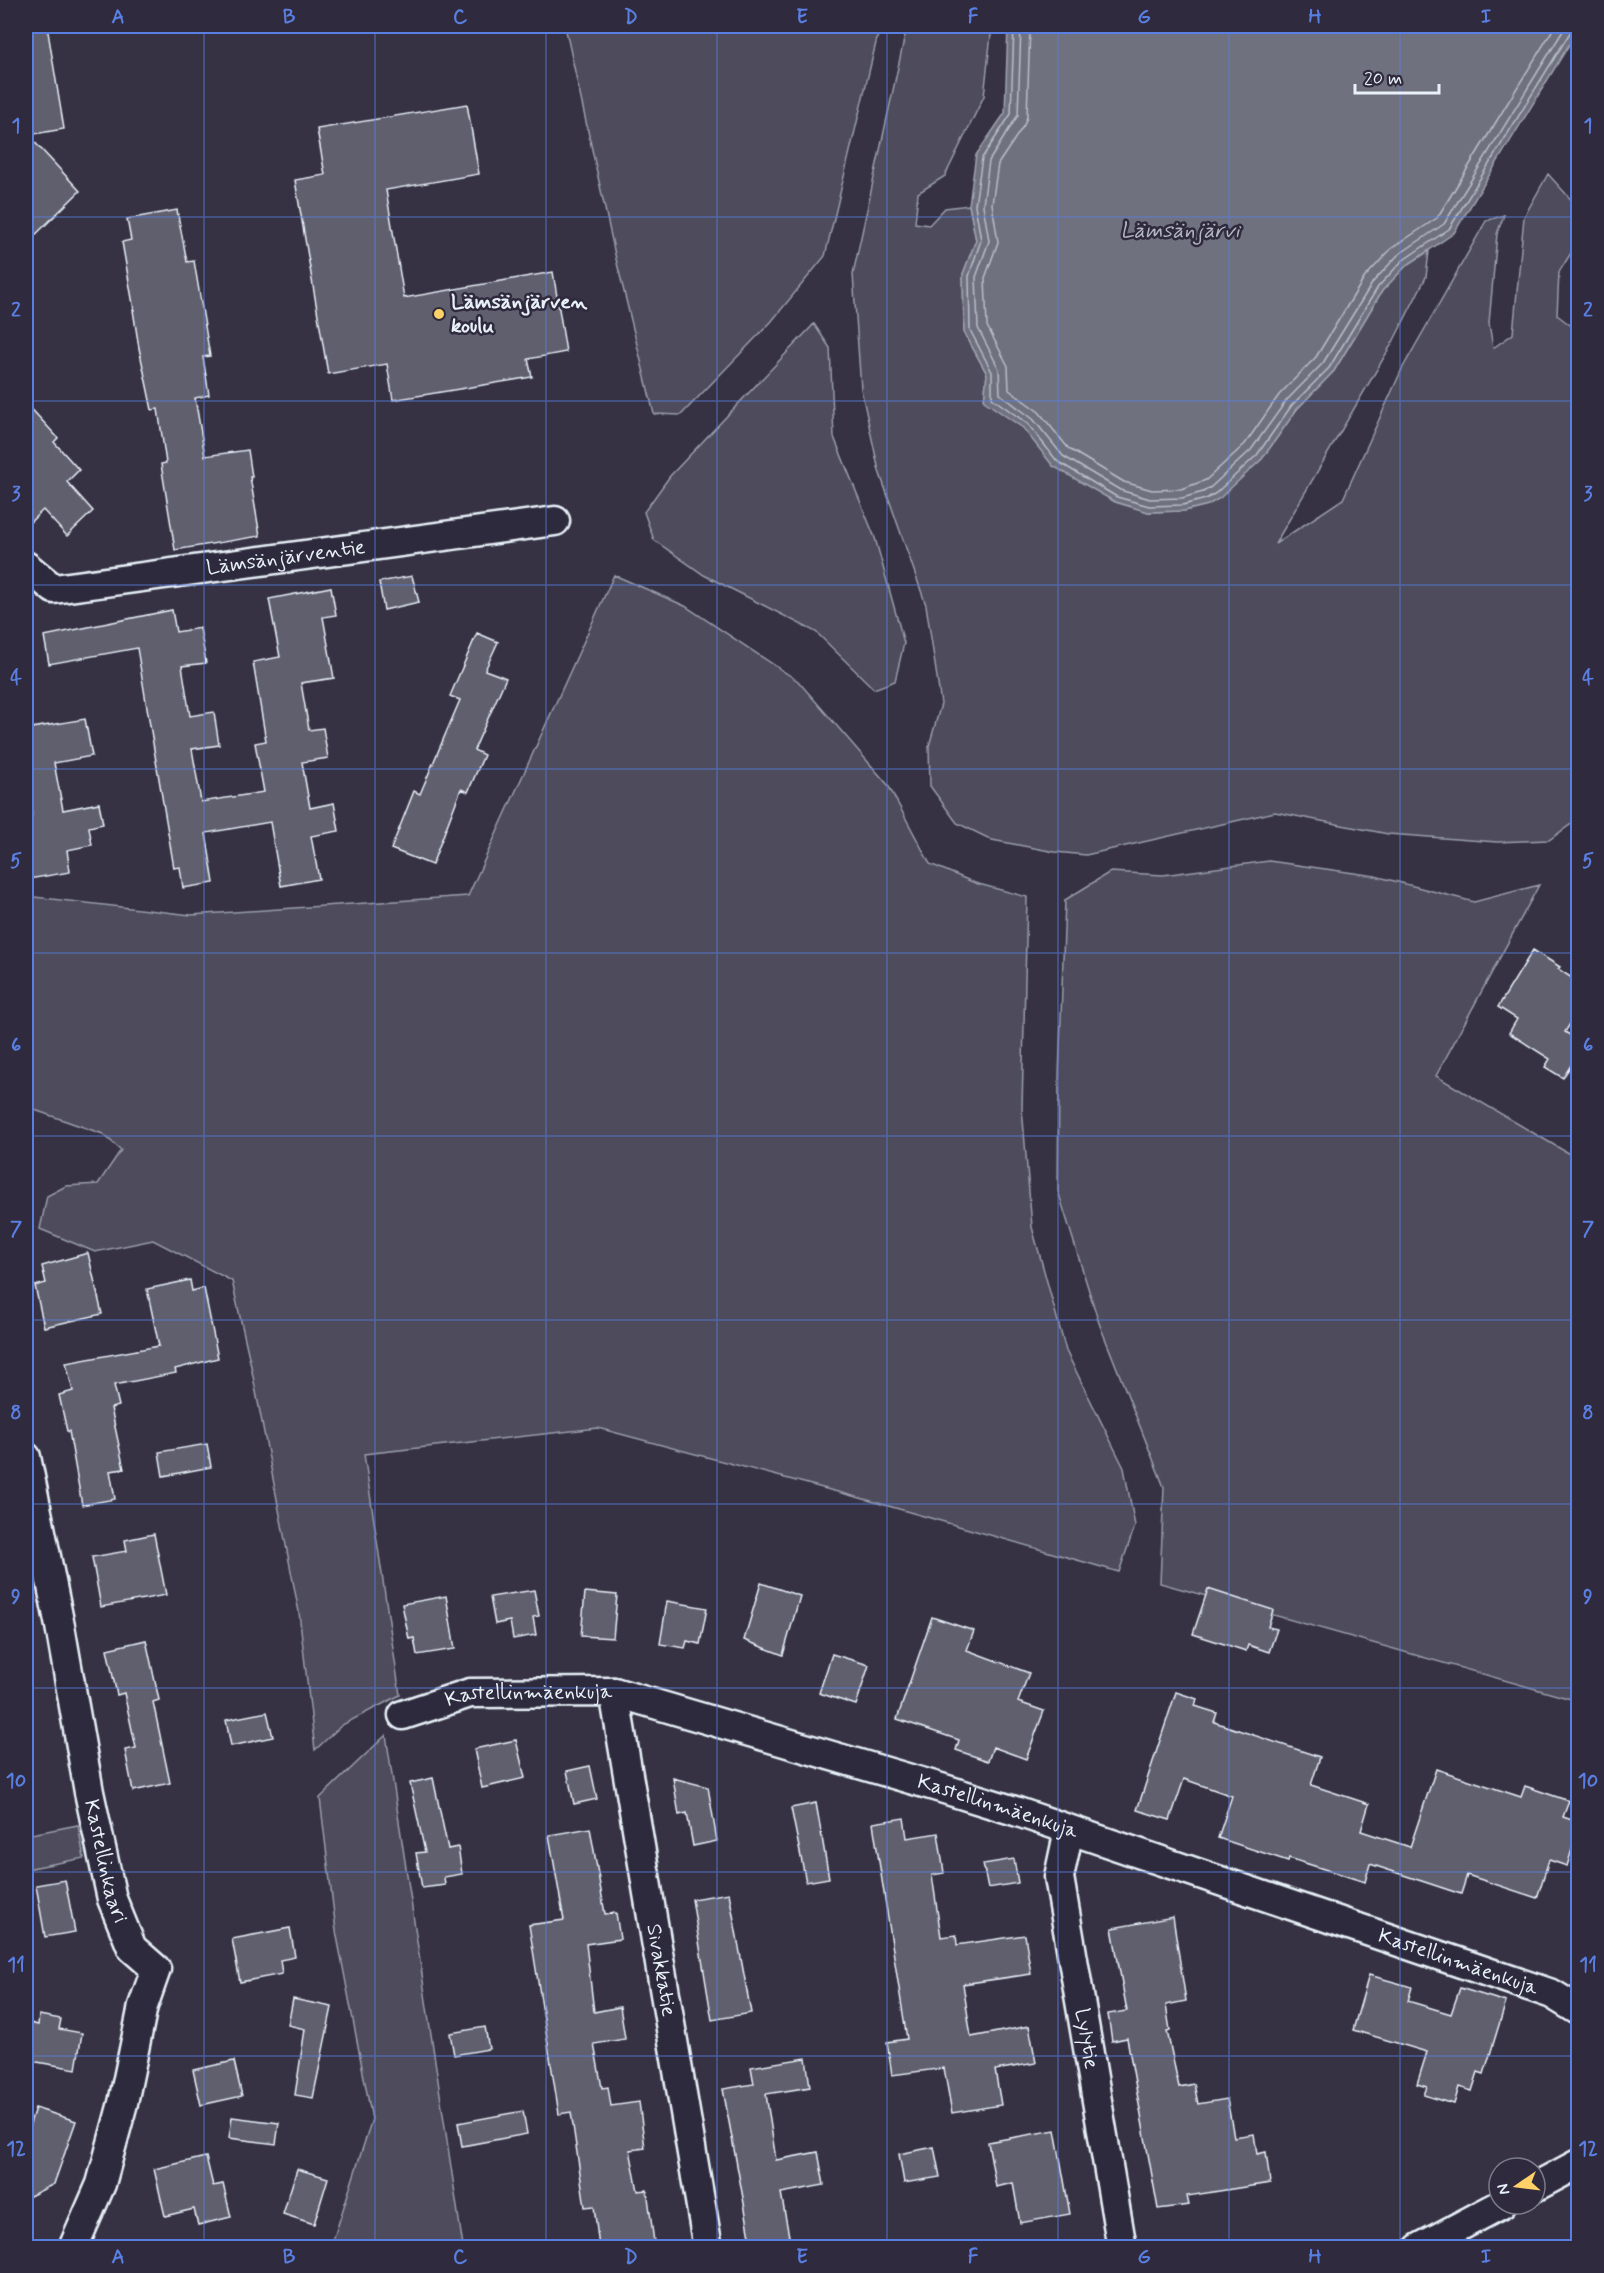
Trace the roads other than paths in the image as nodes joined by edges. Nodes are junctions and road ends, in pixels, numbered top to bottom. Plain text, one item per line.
1 (555, 521) dead end
2 (26, 566) edge
3 (26, 1456) edge
4 (614, 1692) junction
5 (403, 1715) dead end
6 (1069, 1830) junction
7 (1578, 2010) edge
8 (1578, 2164) edge
9 (1547, 2181) edge
10 (1487, 2212) edge
11 (73, 2247) edge
12 (708, 2247) edge
13 (1122, 2247) edge
14 (1419, 2247) edge

1 - 2 street, Lämsänjärventie
3 - 11 street, Kastellinkaari
4 - 5 street, Kastellinmäenkuja
4 - 6 street, Kastellinmäenkuja
4 - 12 street, Sivakkatie
6 - 7 street, Kastellinmäenkuja
6 - 13 street, Lylytie
8 - 9 street
10 - 14 street

